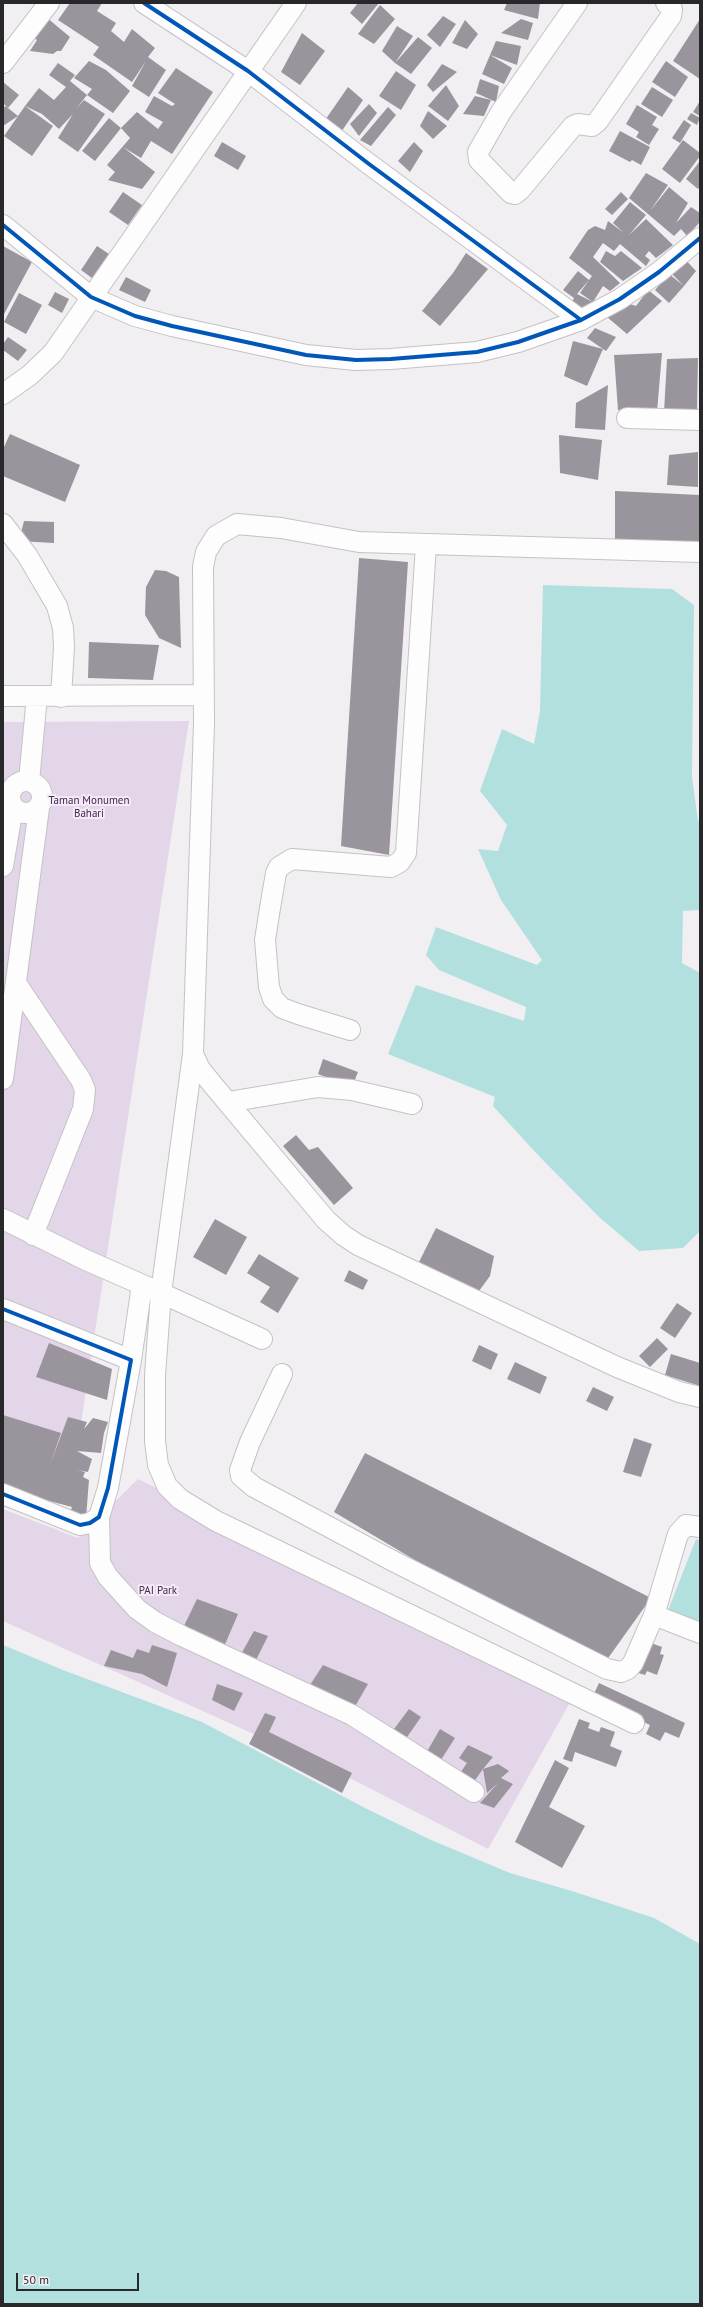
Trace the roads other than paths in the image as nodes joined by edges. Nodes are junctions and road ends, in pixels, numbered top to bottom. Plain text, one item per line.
1 (49, 3) edge
2 (144, 3) edge
3 (296, 3) edge
4 (577, 3) edge
5 (666, 3) edge
6 (3, 62) edge
7 (248, 71) junction
8 (3, 225) edge
9 (700, 238) edge
10 (91, 297) junction
11 (581, 320) junction
12 (3, 394) edge
13 (627, 418) dead end
14 (700, 420) edge
15 (3, 524) edge
16 (426, 545) junction
17 (700, 552) edge
18 (204, 695) junction
19 (3, 696) edge
20 (37, 696) junction
21 (60, 696) junction
22 (29, 781) junction
23 (13, 807) junction
24 (39, 808) junction
25 (3, 866) edge
26 (12, 956) edge
27 (16, 983) junction
28 (350, 1030) dead end
29 (193, 1054) junction
30 (3, 1079) edge
31 (228, 1102) junction
32 (412, 1104) dead end
33 (3, 1219) edge
34 (33, 1235) junction
35 (142, 1285) junction
36 (161, 1293) junction
37 (3, 1309) edge
38 (262, 1339) dead end
39 (131, 1360) junction
40 (282, 1374) dead end
41 (700, 1397) edge
42 (3, 1494) edge
43 (99, 1517) junction
44 (700, 1527) edge
45 (654, 1615) junction
46 (700, 1633) edge
47 (634, 1723) dead end
48 (474, 1792) dead end

1 - 6 street
2 - 7 street
3 - 7 street
4 - 5 street
7 - 10 street
7 - 11 street
8 - 10 street
9 - 11 street
10 - 11 street
10 - 12 street
13 - 14 street
15 - 21 street
16 - 17 street
16 - 18 street
16 - 28 street
18 - 21 street
18 - 29 street
19 - 20 street
20 - 21 street
20 - 22 street
22 - 23 street
22 - 24 street
23 - 24 street
23 - 25 street
24 - 26 street
26 - 27 street
27 - 30 street
27 - 34 street
29 - 31 street
29 - 36 street
31 - 32 street
31 - 41 street
33 - 34 street
34 - 35 street
35 - 36 street
35 - 39 street
36 - 38 street
36 - 47 street
37 - 39 street
39 - 43 street
40 - 45 street
42 - 43 street
43 - 48 street
44 - 45 street
45 - 46 street

